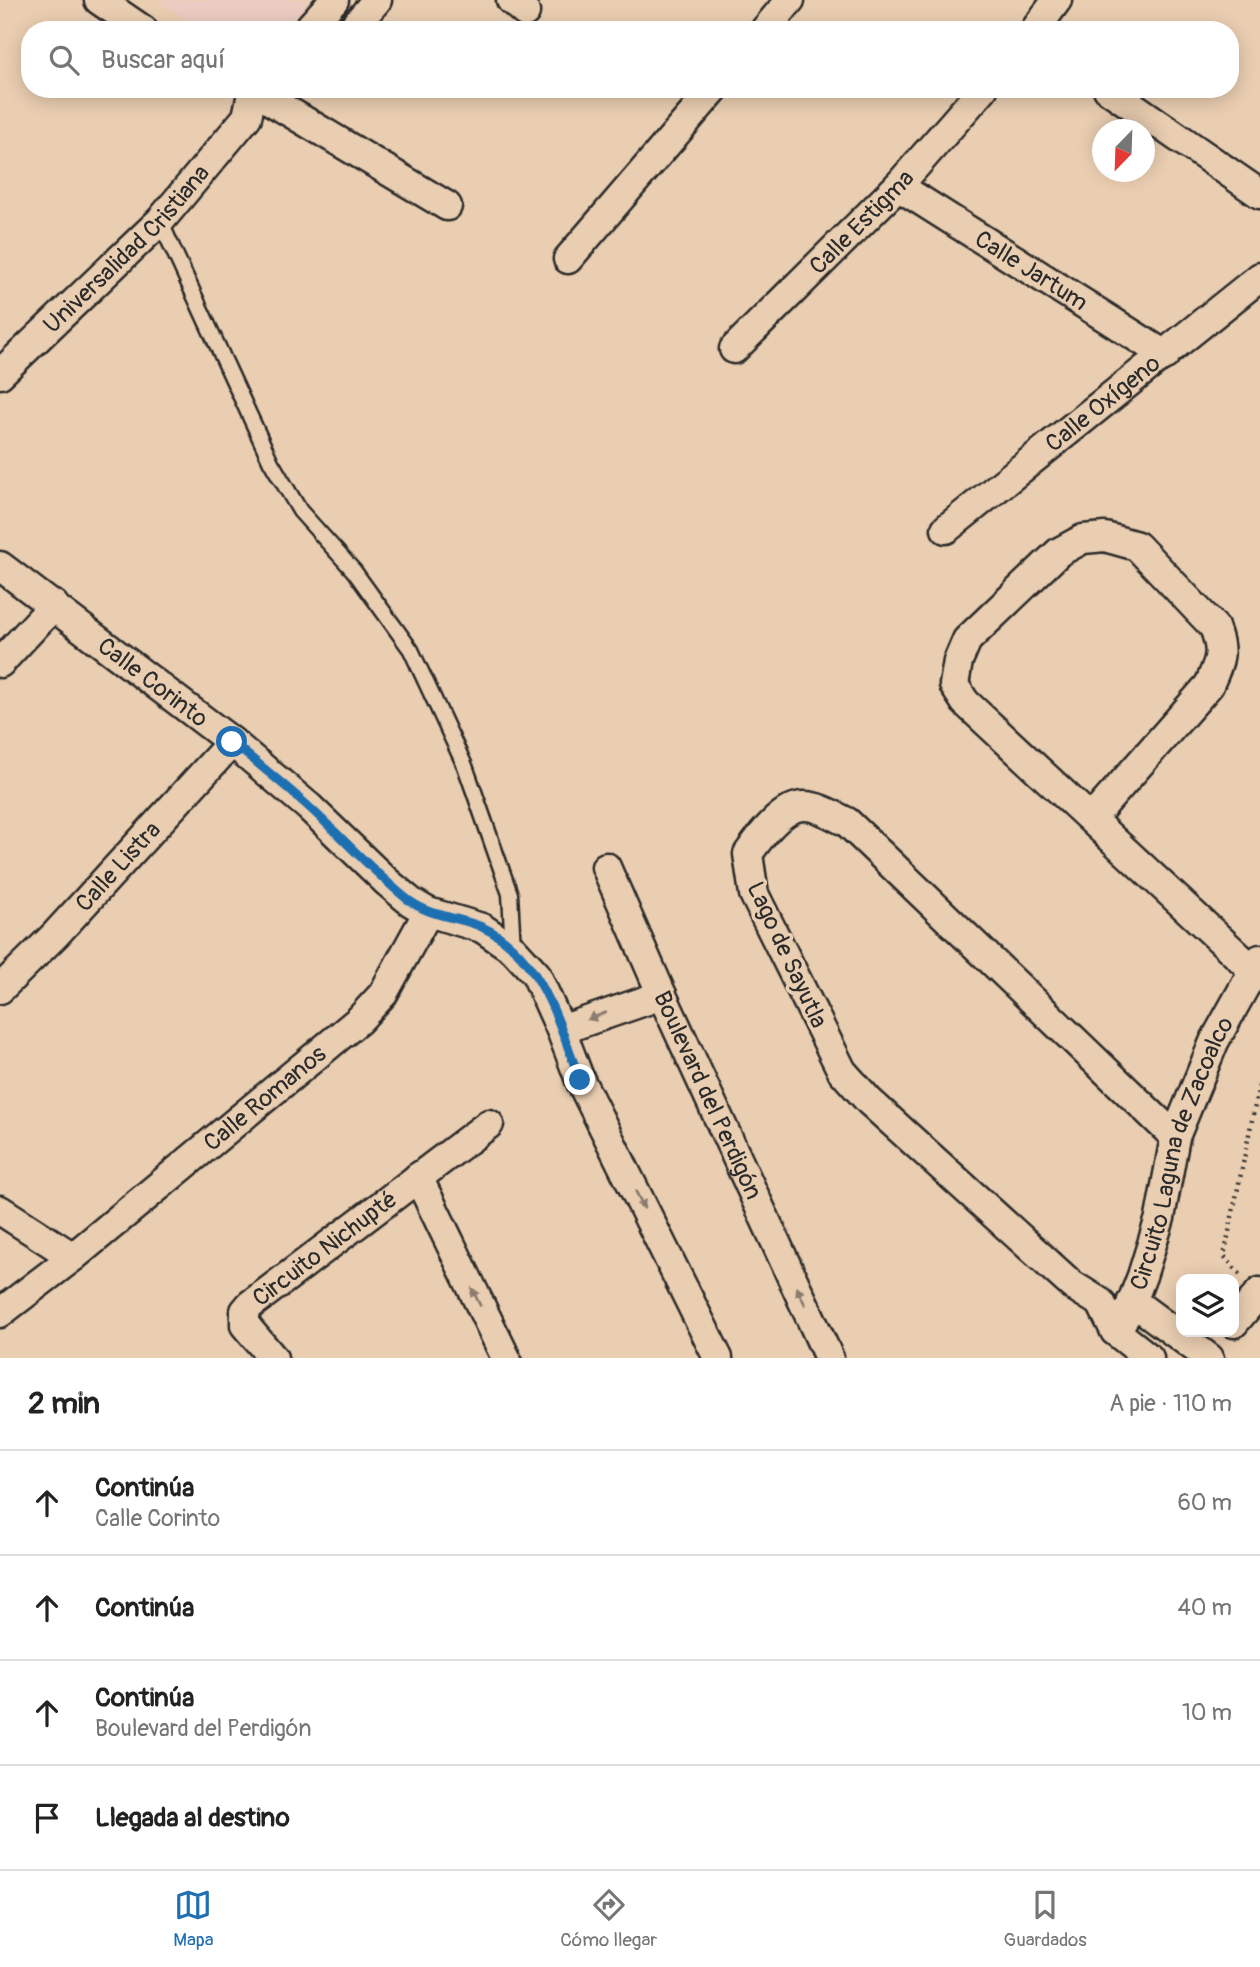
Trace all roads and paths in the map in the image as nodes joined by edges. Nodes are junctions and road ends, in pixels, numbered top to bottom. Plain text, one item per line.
1 (99, 0) edge
2 (334, 0) edge
3 (377, 0) edge
4 (790, 0) edge
5 (1058, 0) edge
6 (130, 21) edge
7 (315, 21) edge
8 (359, 21) edge
9 (772, 21) edge
10 (1042, 21) edge
11 (250, 98) edge
12 (289, 98) edge
13 (706, 98) edge
14 (975, 98) edge
15 (1121, 98) edge
16 (898, 186) junction
17 (1260, 194) edge
18 (447, 206) dead end
19 (160, 221) junction
20 (568, 259) dead end
21 (1260, 277) edge
22 (734, 349) dead end
23 (1165, 355) junction
24 (0, 374) edge
25 (946, 529) dead end
26 (0, 566) edge
27 (54, 606) junction
28 (0, 663) edge
29 (232, 742) junction
30 (1092, 818) junction
31 (606, 867) dead end
32 (428, 912) junction
33 (513, 949) junction
34 (1256, 964) edge
35 (0, 989) edge
36 (662, 995) junction
37 (561, 1030) junction
38 (1260, 1081) edge
39 (489, 1124) dead end
40 (1175, 1137) junction
41 (418, 1177) junction
42 (0, 1210) edge
43 (73, 1257) junction
44 (1259, 1293) edge
45 (1132, 1301) junction
46 (1101, 1303) junction
47 (0, 1313) edge
48 (1239, 1317) edge
49 (1115, 1331) junction
50 (1222, 1337) edge
51 (1207, 1357) edge
52 (273, 1358) edge
53 (506, 1358) edge
54 (718, 1358) edge
55 (829, 1358) edge
56 (1149, 1358) edge

1 - 6 street
2 - 7 street
3 - 8 street
4 - 9 street
5 - 10 street
11 - 19 street, Universalidad Cristiana
12 - 18 street
13 - 20 street
14 - 16 street, Calle Estigma
15 - 17 street
16 - 22 street, Calle Estigma
16 - 23 street, Calle Jartum
19 - 24 street, Universalidad Cristiana
19 - 33 lane
21 - 23 street, Calle Oxígeno
23 - 25 street, Calle Oxígeno
26 - 27 street, Calle Corinto
27 - 28 street
27 - 29 street, Calle Corinto
29 - 32 street, Calle Corinto
29 - 35 street, Calle Listra
30 - 30 street
30 - 34 street
31 - 36 street
32 - 33 street, Calle Corinto
32 - 43 street, Calle Romanos
33 - 37 street, Calle Corinto
34 - 40 street, Circuito Laguna de Zacoalco
36 -> 37 street, Boulevard del Perdigón
55 -> 36 street, Boulevard del Perdigón
37 -> 54 street
38 - 44 path
39 - 41 street, Circuito Nichupté
40 - 45 street, Circuito Laguna de Zacoalco
40 - 46 street, Lago de Sayutla
41 - 52 street, Circuito Nichupté
53 -> 41 street, Circuito Nichupté
42 - 43 street
43 - 47 street, Calle Romanos
44 - 48 street
45 - 46 street
45 - 49 street
45 - 51 street, Circuito Laguna de Zacoalco
46 - 49 street
49 - 56 street
50 - 51 street

